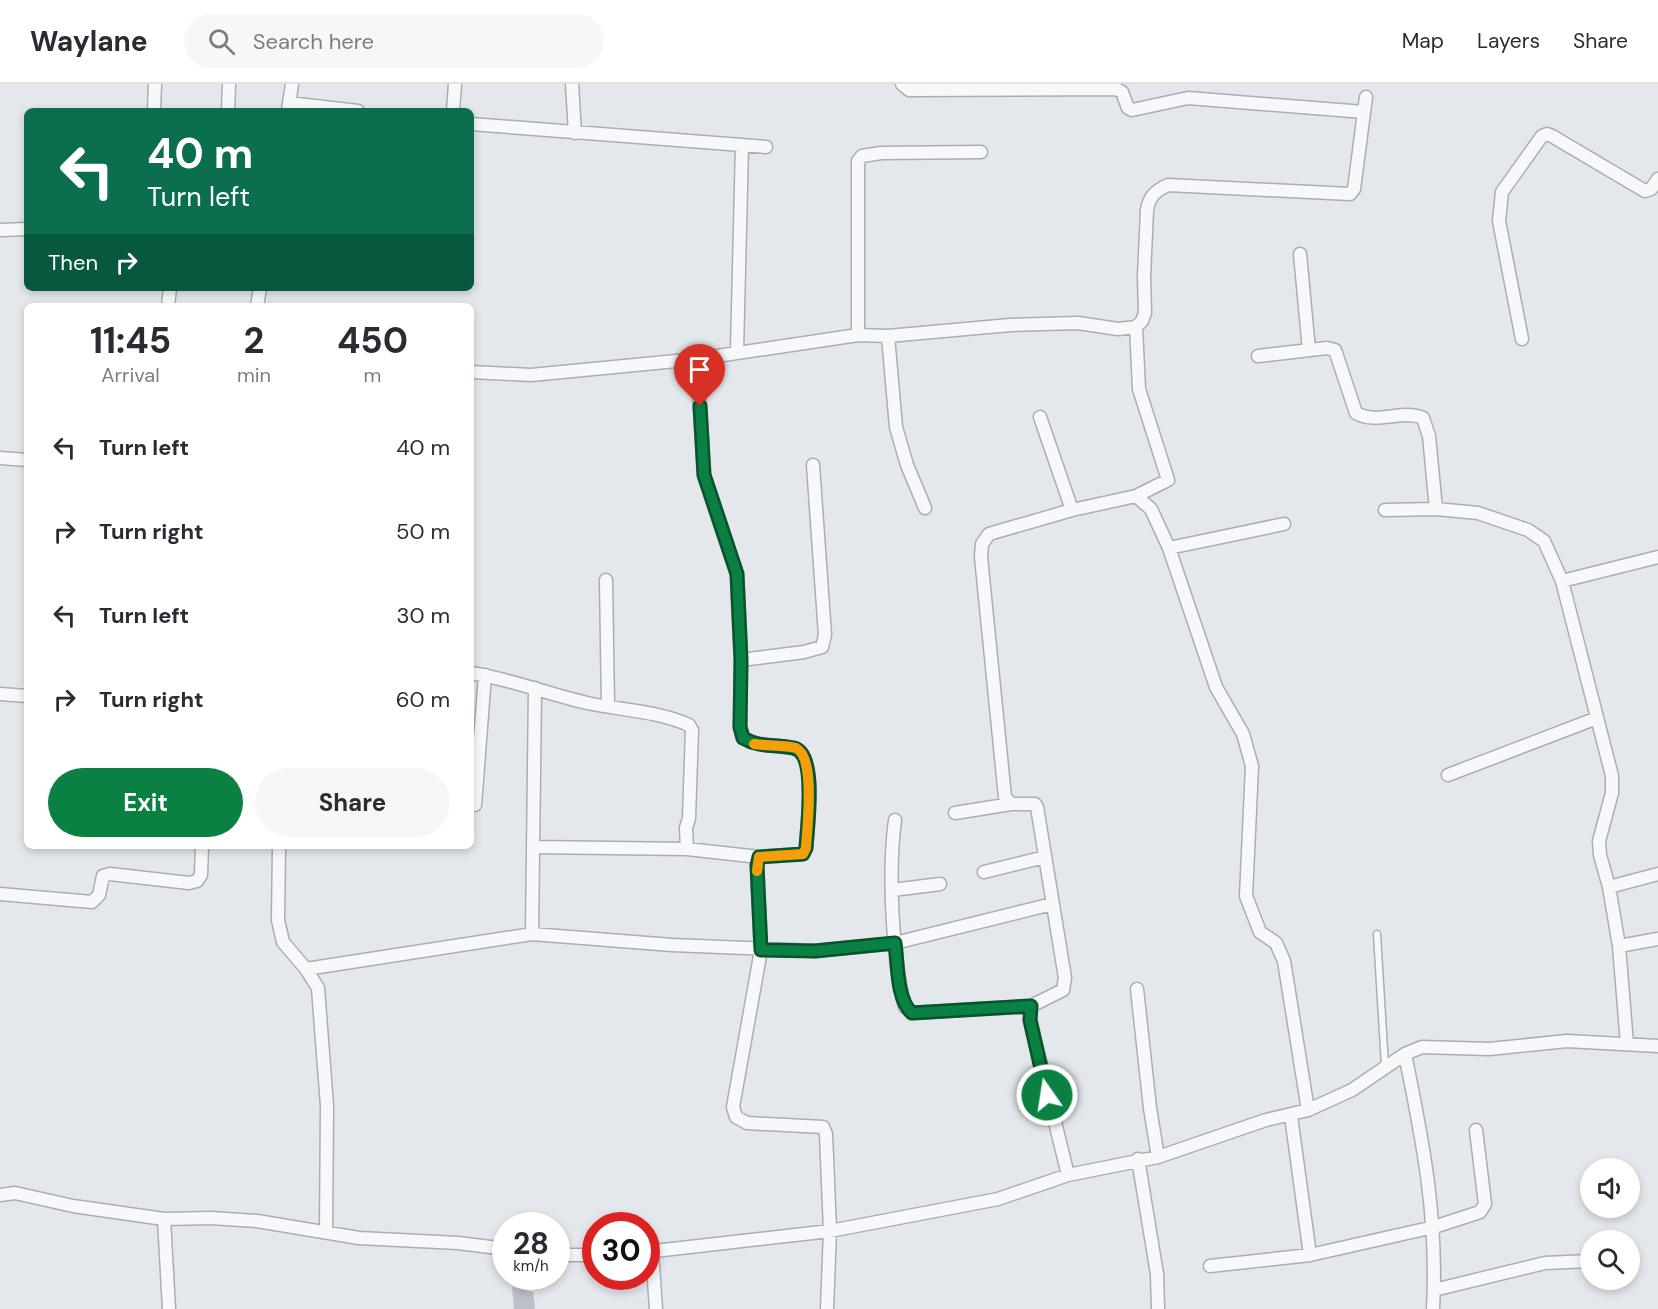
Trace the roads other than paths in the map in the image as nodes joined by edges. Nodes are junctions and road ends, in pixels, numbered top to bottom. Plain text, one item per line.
1 (155, 84) edge
2 (229, 84) edge
3 (292, 84) edge
4 (455, 84) edge
5 (572, 84) edge
6 (902, 84) edge
7 (1366, 97) dead end
8 (288, 107) edge
9 (154, 108) edge
10 (228, 108) edge
11 (306, 108) edge
12 (453, 108) edge
13 (1364, 112) junction
14 (474, 124) edge
15 (574, 133) junction
16 (742, 145) junction
17 (766, 147) dead end
18 (981, 152) dead end
19 (1658, 179) edge
20 (24, 229) edge
21 (0, 230) edge
22 (1300, 254) dead end
23 (1136, 327) junction
24 (858, 336) junction
25 (888, 336) junction
26 (1522, 339) dead end
27 (1309, 350) junction
28 (737, 351) junction
29 (1258, 356) dead end
30 (696, 359) junction
31 (474, 372) edge
32 (1040, 417) dead end
33 (0, 458) edge
34 (24, 460) edge
35 (813, 465) dead end
36 (1136, 496) junction
37 (925, 508) dead end
38 (1436, 509) junction
39 (1072, 510) junction
40 (1385, 510) dead end
41 (1284, 524) dead end
42 (1169, 548) junction
43 (1658, 557) edge
44 (606, 580) dead end
45 (1562, 581) junction
46 (741, 660) junction
47 (474, 673) edge
48 (485, 675) junction
49 (535, 688) junction
50 (0, 694) edge
51 (24, 696) edge
52 (608, 706) junction
53 (1597, 718) junction
54 (1448, 775) dead end
55 (1011, 804) junction
56 (475, 805) dead end
57 (955, 813) dead end
58 (895, 820) dead end
59 (534, 847) junction
60 (202, 849) edge
61 (279, 849) edge
62 (687, 849) junction
63 (759, 857) junction
64 (1045, 857) junction
65 (984, 872) dead end
66 (1658, 874) edge
67 (940, 884) dead end
68 (1609, 887) junction
69 (893, 890) junction
70 (0, 894) edge
71 (1052, 904) junction
72 (532, 934) junction
73 (1377, 934) dead end
74 (1658, 939) edge
75 (895, 943) junction
76 (1619, 946) junction
77 (761, 950) junction
78 (306, 969) junction
79 (1137, 989) dead end
80 (1031, 1006) junction
81 (1627, 1044) junction
82 (1658, 1046) edge
83 (1405, 1054) junction
84 (1385, 1066) junction
85 (1308, 1110) junction
86 (1291, 1116) junction
87 (1476, 1130) dead end
88 (1158, 1156) junction
89 (1138, 1160) junction
90 (1068, 1175) junction
91 (0, 1195) edge
92 (164, 1219) junction
93 (1434, 1227) junction
94 (830, 1231) junction
95 (326, 1232) junction
96 (492, 1247) edge
97 (660, 1250) edge
98 (1310, 1255) junction
99 (1580, 1261) edge
100 (1210, 1266) dead end
101 (654, 1290) edge
102 (1434, 1290) junction
103 (169, 1309) edge
104 (656, 1309) edge
105 (827, 1309) edge
106 (1158, 1309) edge
107 (1433, 1309) edge

1 - 9 street
2 - 10 street
3 - 8 street
4 - 12 street
5 - 15 street
6 - 13 street
7 - 13 street
8 - 11 street
13 - 23 street
14 - 15 street
15 - 16 street
16 - 17 street
16 - 28 street
18 - 24 street
19 - 26 street
20 - 21 street
22 - 27 street
23 - 25 street
23 - 36 street
24 - 25 street
24 - 28 street
25 - 37 street
27 - 29 street
27 - 38 street
28 - 30 street
30 - 31 street
30 - 46 street
32 - 39 street
33 - 34 street
35 - 46 street
36 - 39 street
36 - 42 street
38 - 40 street
38 - 45 street
39 - 55 street
41 - 42 street
42 - 85 street
43 - 45 street
44 - 52 street
45 - 53 street
46 - 63 street
47 - 48 street
48 - 49 street
48 - 56 street
49 - 52 street
49 - 59 street
50 - 51 street
52 - 62 street
53 - 54 street
53 - 68 street
55 - 57 street
55 - 64 street
58 - 69 street
59 - 62 street
59 - 72 street
60 - 70 street
61 - 78 street
62 - 63 street
63 - 77 street
64 - 65 street
64 - 71 street
66 - 68 street
67 - 69 street
68 - 76 street
69 - 75 street
71 - 75 street
71 - 80 street
72 - 77 street
72 - 78 street
73 - 84 lane
74 - 76 street
75 - 77 street
75 - 80 street
76 - 81 street
77 - 94 street
78 - 95 street
79 - 88 street
80 - 90 street
81 - 82 street
81 - 83 street
83 - 84 street
83 - 93 street
84 - 85 street
85 - 86 street
86 - 88 street
86 - 98 street
87 - 93 street
88 - 89 street
89 - 90 street
89 - 106 street
90 - 94 street
91 - 92 street
92 - 95 street
92 - 103 street
93 - 98 street
93 - 102 street
94 - 97 street
94 - 105 street
95 - 96 street
98 - 100 street
99 - 102 street
101 - 104 street
102 - 107 street

